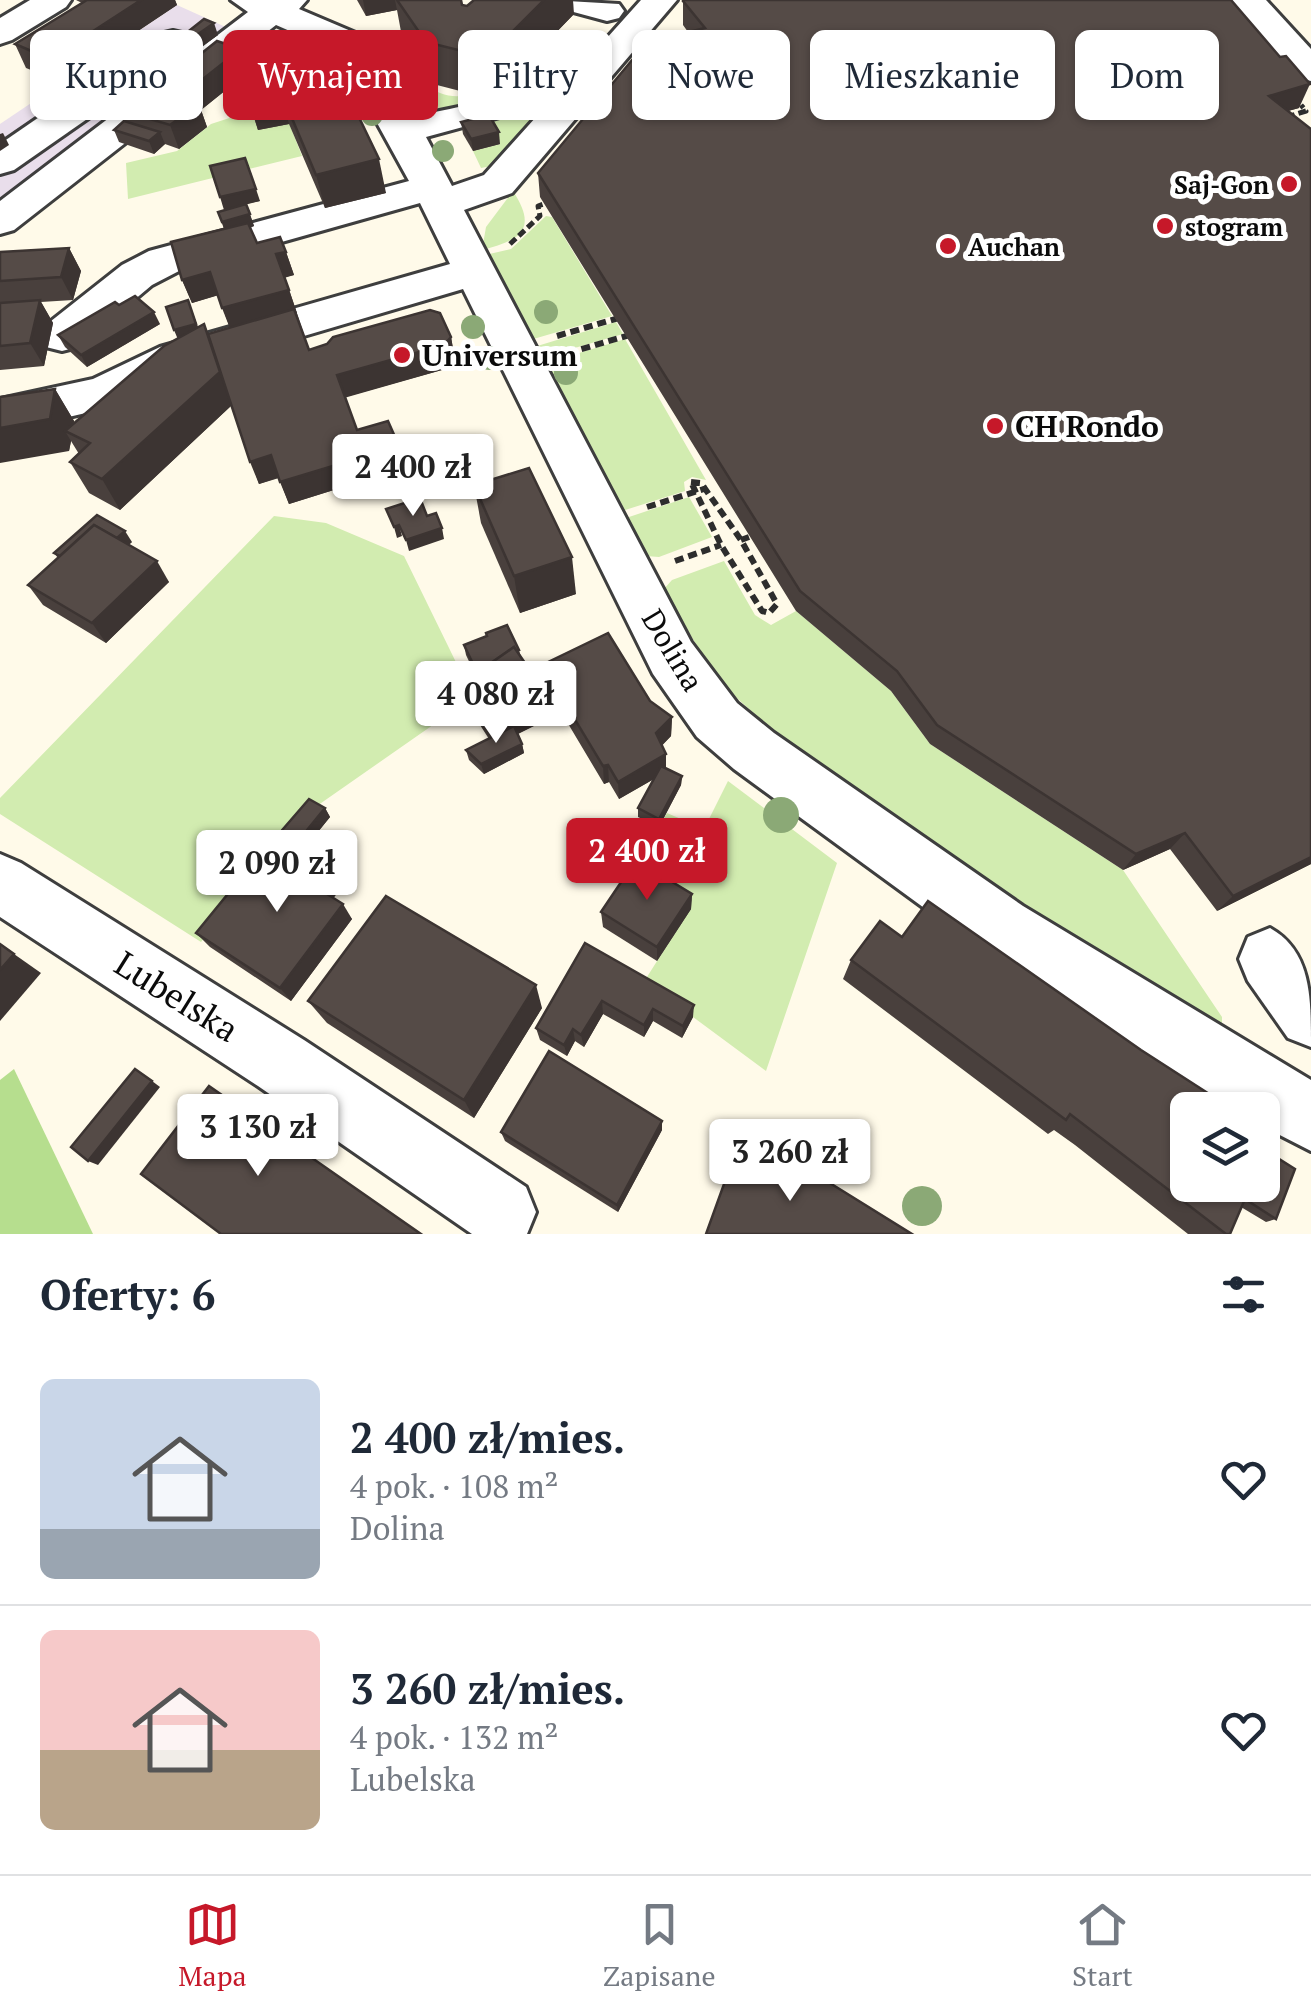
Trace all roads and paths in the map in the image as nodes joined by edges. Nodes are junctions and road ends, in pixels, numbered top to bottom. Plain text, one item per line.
1 (54, 0) edge
2 (567, 0) edge
3 (660, 0) edge
4 (1246, 0) edge
5 (261, 3) edge
6 (612, 6) edge
7 (0, 33) edge
8 (1311, 70) edge
9 (1306, 111) edge
10 (1292, 129) edge
11 (404, 131) junction
12 (0, 162) edge
13 (437, 196) junction
14 (544, 204) edge
15 (0, 221) edge
16 (526, 229) dead end
17 (474, 272) junction
18 (630, 314) edge
19 (581, 329) dead end
20 (640, 332) edge
21 (62, 336) edge
22 (590, 346) dead end
23 (0, 416) edge
24 (603, 520) junction
25 (740, 522) edge
26 (745, 539) joint
27 (0, 883) edge
28 (1270, 959) dead end
29 (1311, 1015) edge
30 (1311, 1117) edge
31 (502, 1212) dead end

1 - 7 street
2 - 6 street
3 - 13 street
4 - 8 street
5 - 11 street, Dolina
5 - 12 street
5 - 15 street
6 - 11 street
9 - 10 path
11 - 13 street, Dolina
13 - 17 street, Dolina
13 - 21 street
14 - 16 path
17 - 23 street
17 - 24 street, Dolina
18 - 19 path
20 - 22 path
24 - 25 path
24 - 30 street, Dolina
26 - 26 path
27 - 31 street, Lubelska
28 - 29 street

